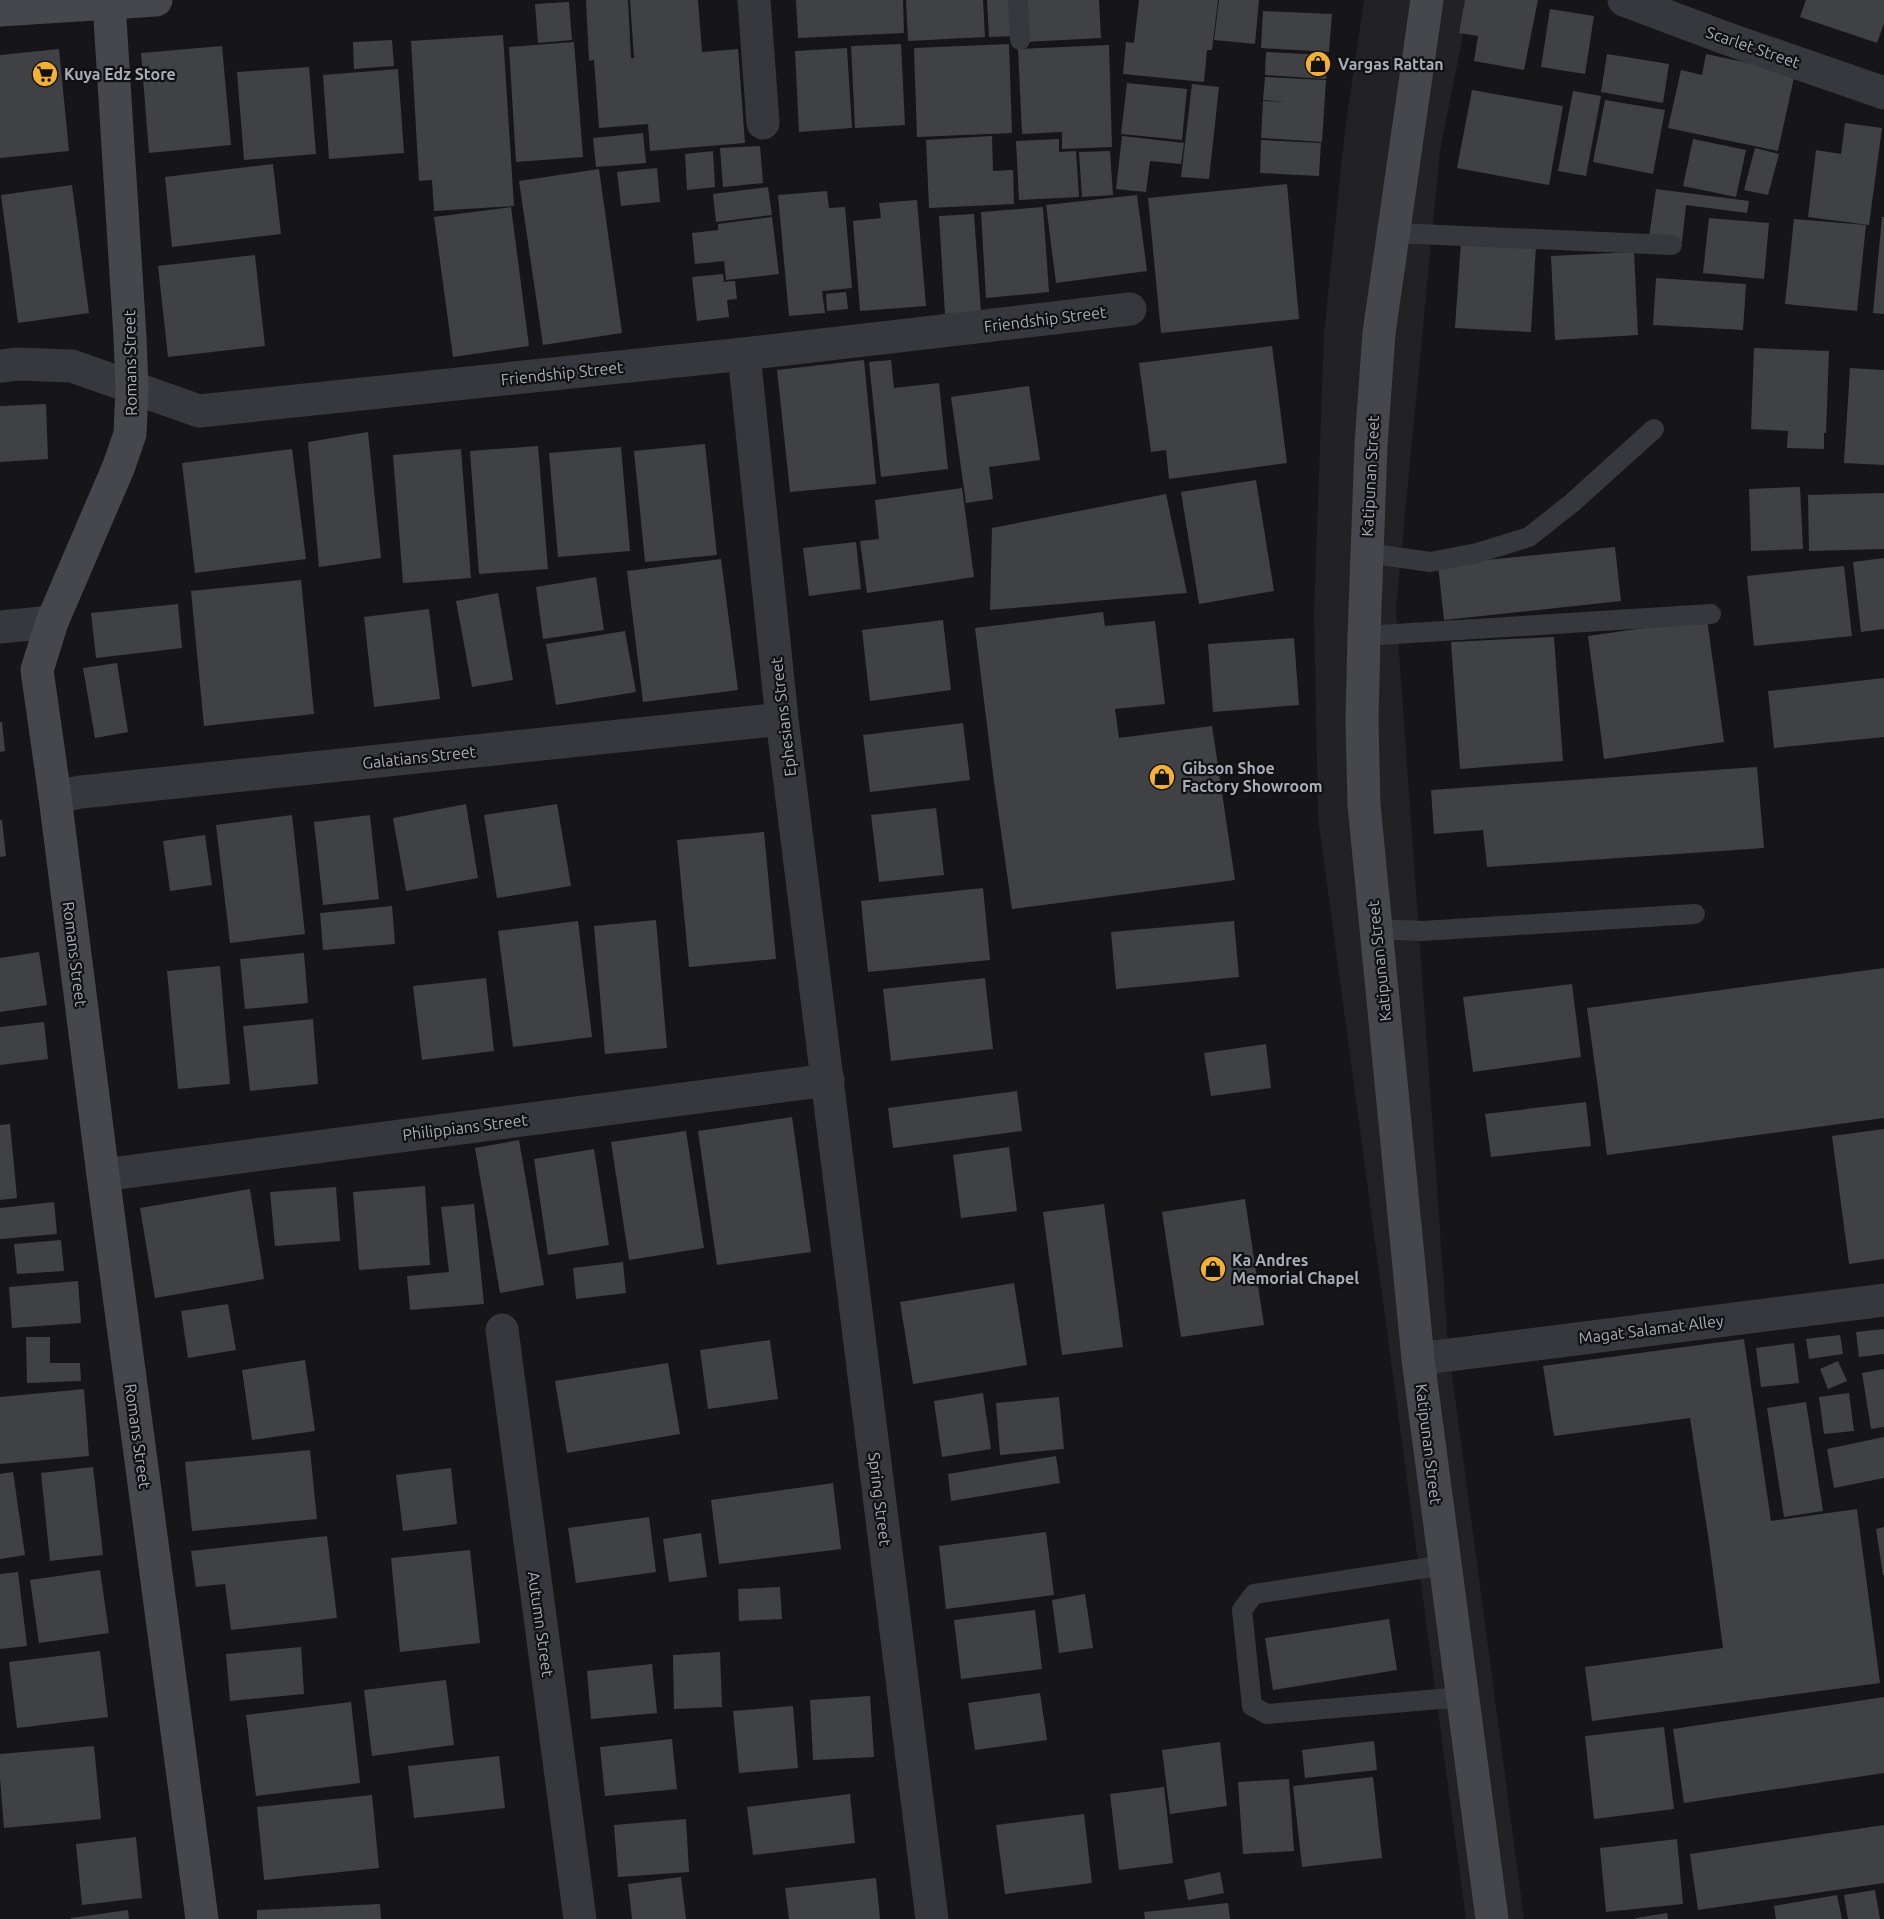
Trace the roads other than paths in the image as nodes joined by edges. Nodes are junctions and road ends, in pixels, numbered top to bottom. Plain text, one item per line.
1 (156, 0) edge
2 (754, 0) edge
3 (1018, 0) edge
4 (1426, 0) edge
5 (1624, 0) edge
6 (49, 3) edge
7 (109, 3) junction
8 (0, 10) edge
9 (1020, 40) dead end
10 (1884, 93) edge
11 (764, 123) dead end
12 (1394, 233) junction
13 (1672, 246) dead end
14 (1130, 309) dead end
15 (744, 354) junction
16 (0, 366) edge
17 (132, 389) junction
18 (1654, 429) dead end
19 (1367, 553) junction
20 (1711, 614) dead end
21 (51, 622) junction
22 (0, 627) edge
23 (1364, 636) junction
24 (783, 719) junction
25 (55, 797) junction
26 (1695, 914) dead end
27 (1376, 929) junction
28 (828, 1080) junction
29 (103, 1175) junction
30 (1884, 1299) edge
31 (502, 1330) dead end
32 (1418, 1359) junction
33 (1445, 1565) junction
34 (1462, 1696) junction
35 (202, 1919) edge
36 (580, 1919) edge
37 (932, 1919) edge
38 (1492, 1919) edge

1 - 7 street
2 - 11 street
3 - 9 lane
4 - 12 street, Katipunan Street
5 - 10 street, Scarlet Street
6 - 7 street
6 - 8 street
7 - 17 street, Romans Street
12 - 13 lane
12 - 19 street, Katipunan Street
14 - 15 street, Friendship Street
15 - 17 street, Friendship Street
15 - 24 street, Ephesians Street
16 - 17 street, Friendship Street
17 - 21 street, Romans Street
18 - 19 lane
19 - 23 street, Katipunan Street
20 - 23 lane
21 - 22 street
21 - 25 street, Romans Street
23 - 27 street, Katipunan Street
24 - 25 street, Galatians Street
24 - 28 street, Ephesians Street
25 - 29 street, Romans Street
26 - 27 lane
27 - 32 street, Katipunan Street
28 - 29 street, Philippians Street
28 - 37 street, Spring Street
29 - 35 street, Romans Street
30 - 32 street, Magat Salamat Alley
31 - 36 street, Autumn Street
32 - 33 street, Katipunan Street
33 - 34 street, Katipunan Street
33 - 34 lane
34 - 38 street, Katipunan Street

